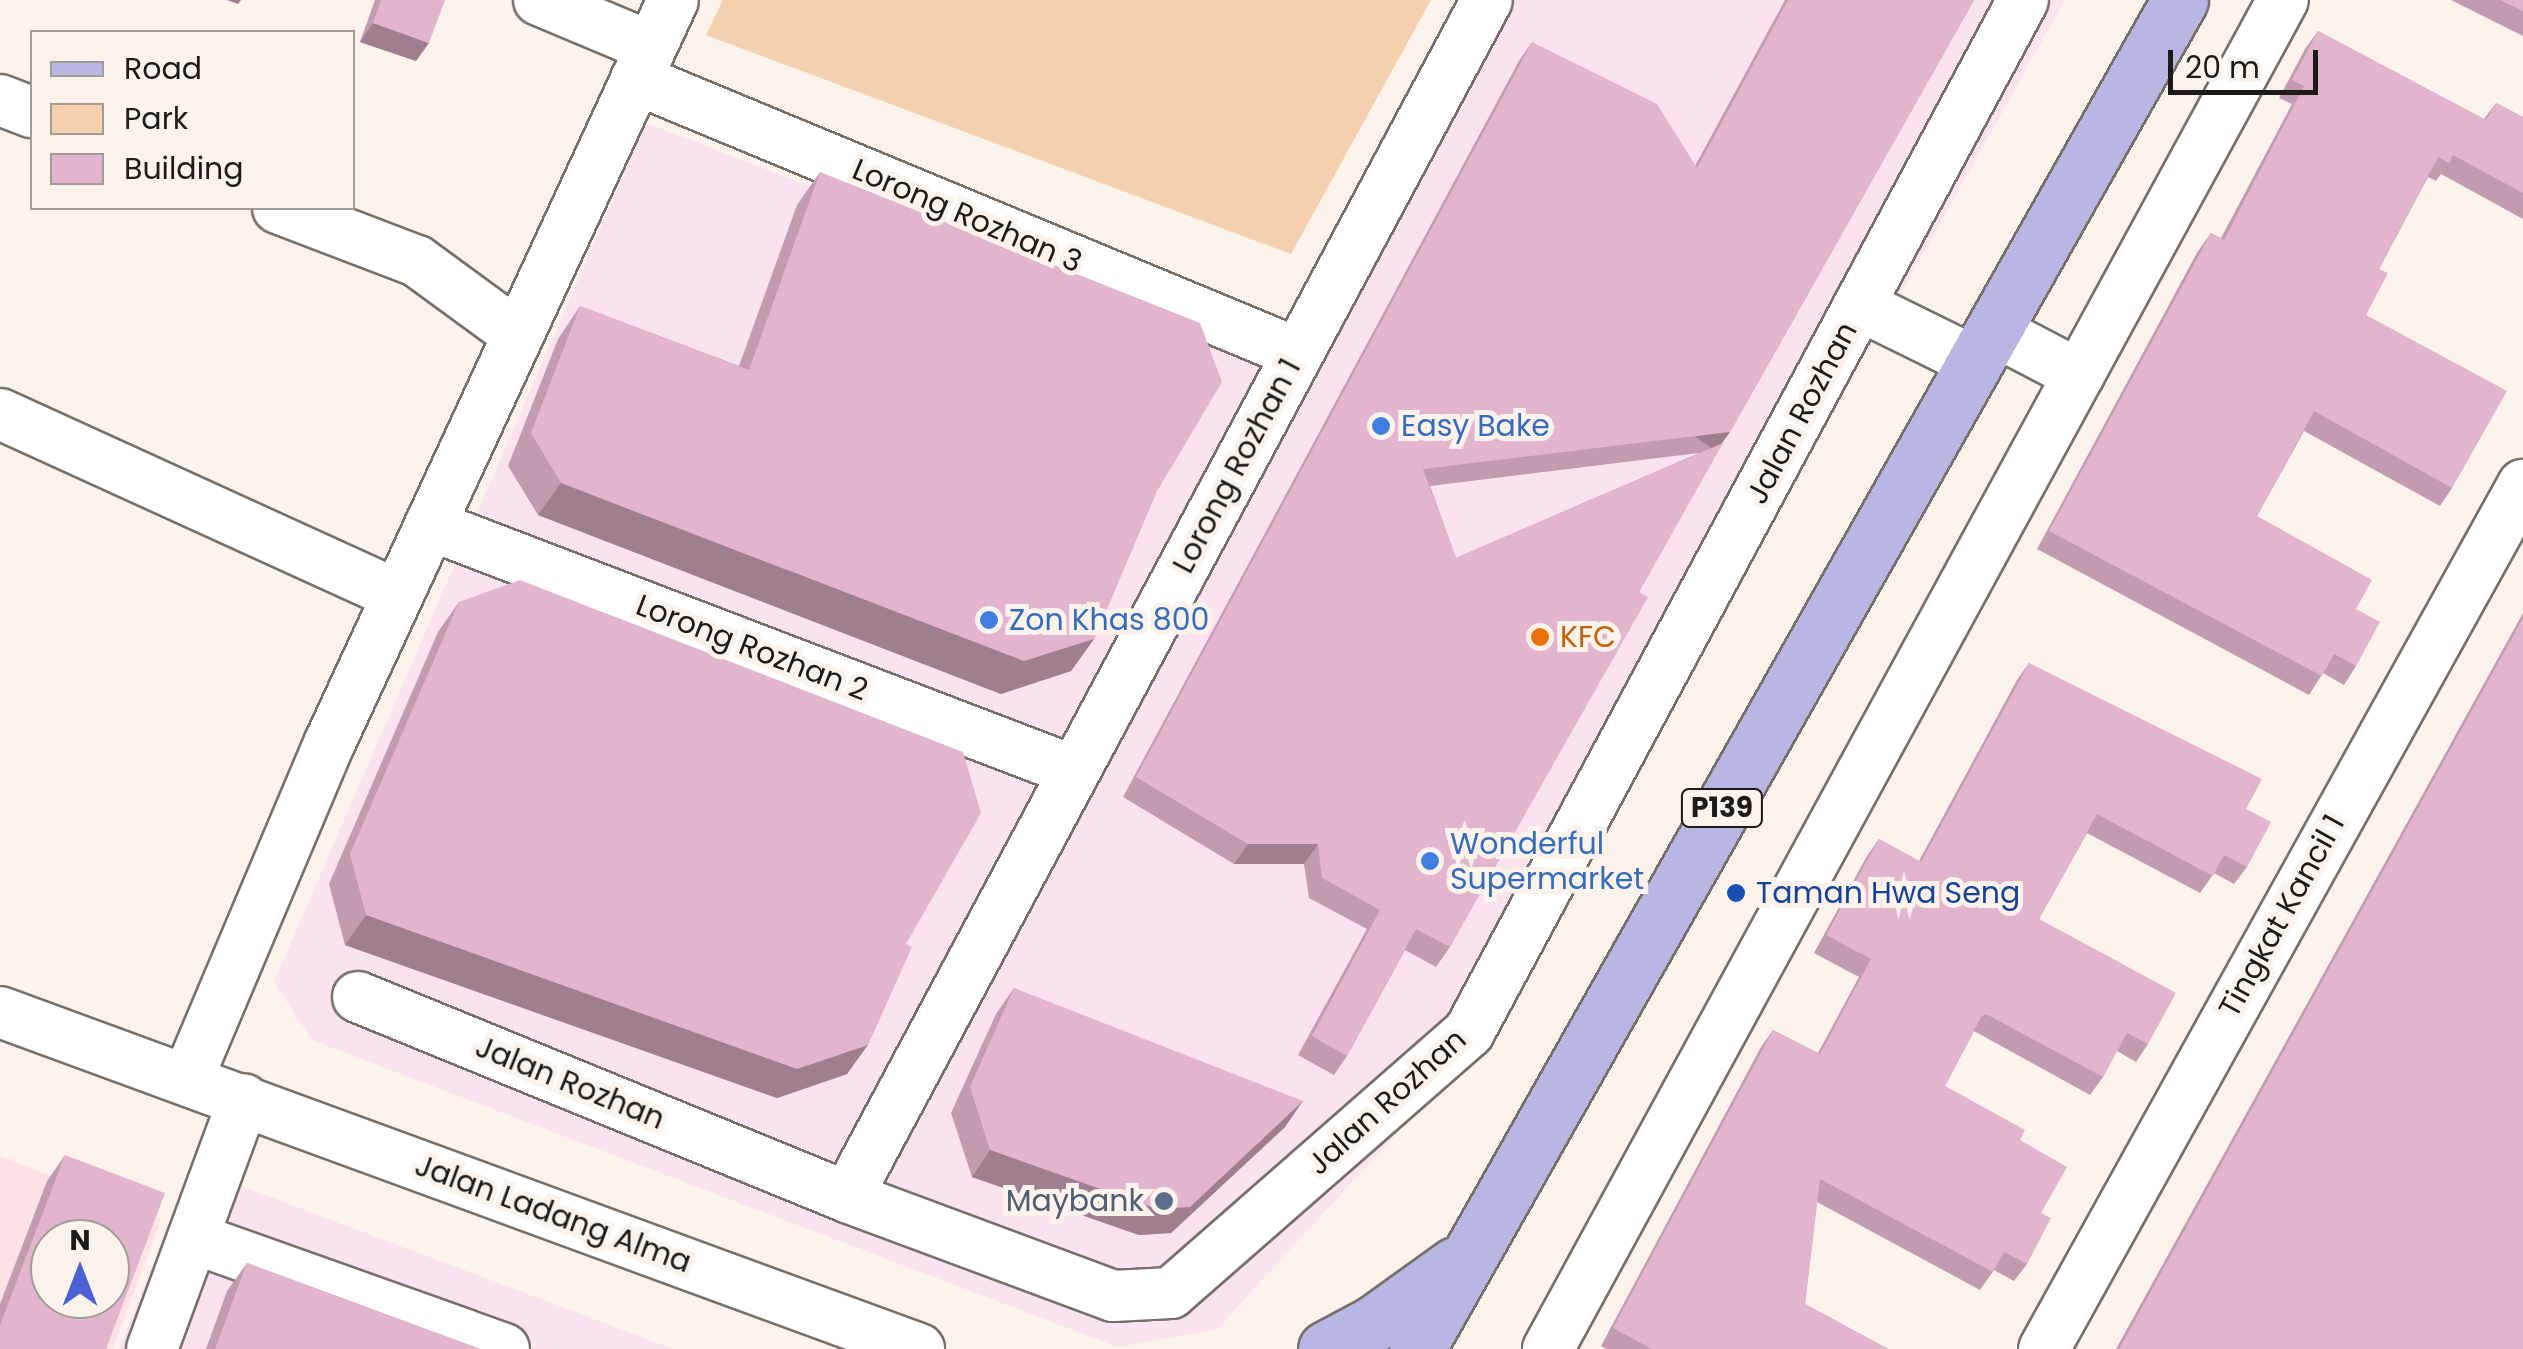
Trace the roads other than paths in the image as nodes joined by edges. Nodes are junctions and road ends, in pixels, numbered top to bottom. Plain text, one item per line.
1 (539, 0) edge
2 (673, 0) edge
3 (1488, 0) edge
4 (2023, 0) edge
5 (2180, 0) edge
6 (2283, 0) edge
7 (644, 63) junction
8 (0, 100) edge
9 (30, 111) edge
10 (283, 210) edge
11 (1859, 305) junction
12 (518, 336) junction
13 (1984, 346) junction
14 (1297, 353) junction
15 (2079, 375) junction
16 (0, 414) edge
17 (2523, 484) edge
18 (430, 525) junction
19 (398, 595) junction
20 (1074, 771) junction
21 (358, 996) dead end
22 (0, 1012) edge
23 (187, 1080) junction
24 (244, 1099) junction
25 (847, 1197) junction
26 (193, 1238) junction
27 (1469, 1255) junction
28 (152, 1349) edge
29 (504, 1349) edge
30 (919, 1349) edge
31 (1326, 1349) edge
32 (1417, 1349) edge
33 (1458, 1349) edge
34 (1548, 1349) edge
35 (2044, 1349) edge

1 - 7 street, Lorong Rozhan 3
2 - 7 street
3 - 14 street, Lorong Rozhan 1
4 - 11 street, Jalan Rozhan
5 - 13 main road, P139
6 - 15 street
7 - 12 street
7 - 14 street, Lorong Rozhan 3
8 - 9 street
10 - 12 street
11 - 13 street
11 - 25 street, Jalan Rozhan
12 - 18 street
13 - 15 street
13 - 27 main road, P139
14 - 20 street, Lorong Rozhan 1
15 - 34 street
16 - 19 street
17 - 35 street, Tingkat Kancil 1
18 - 19 street
18 - 20 street, Lorong Rozhan 2
19 - 23 street
20 - 25 street, Lorong Rozhan 1
21 - 25 street, Jalan Rozhan
22 - 23 street, Jalan Ladang Alma
23 - 24 street, Jalan Ladang Alma
24 - 26 street
24 - 30 street, Jalan Ladang Alma
26 - 28 street
26 - 29 street
27 - 31 main road
27 - 32 main road, P139
27 - 33 main road

